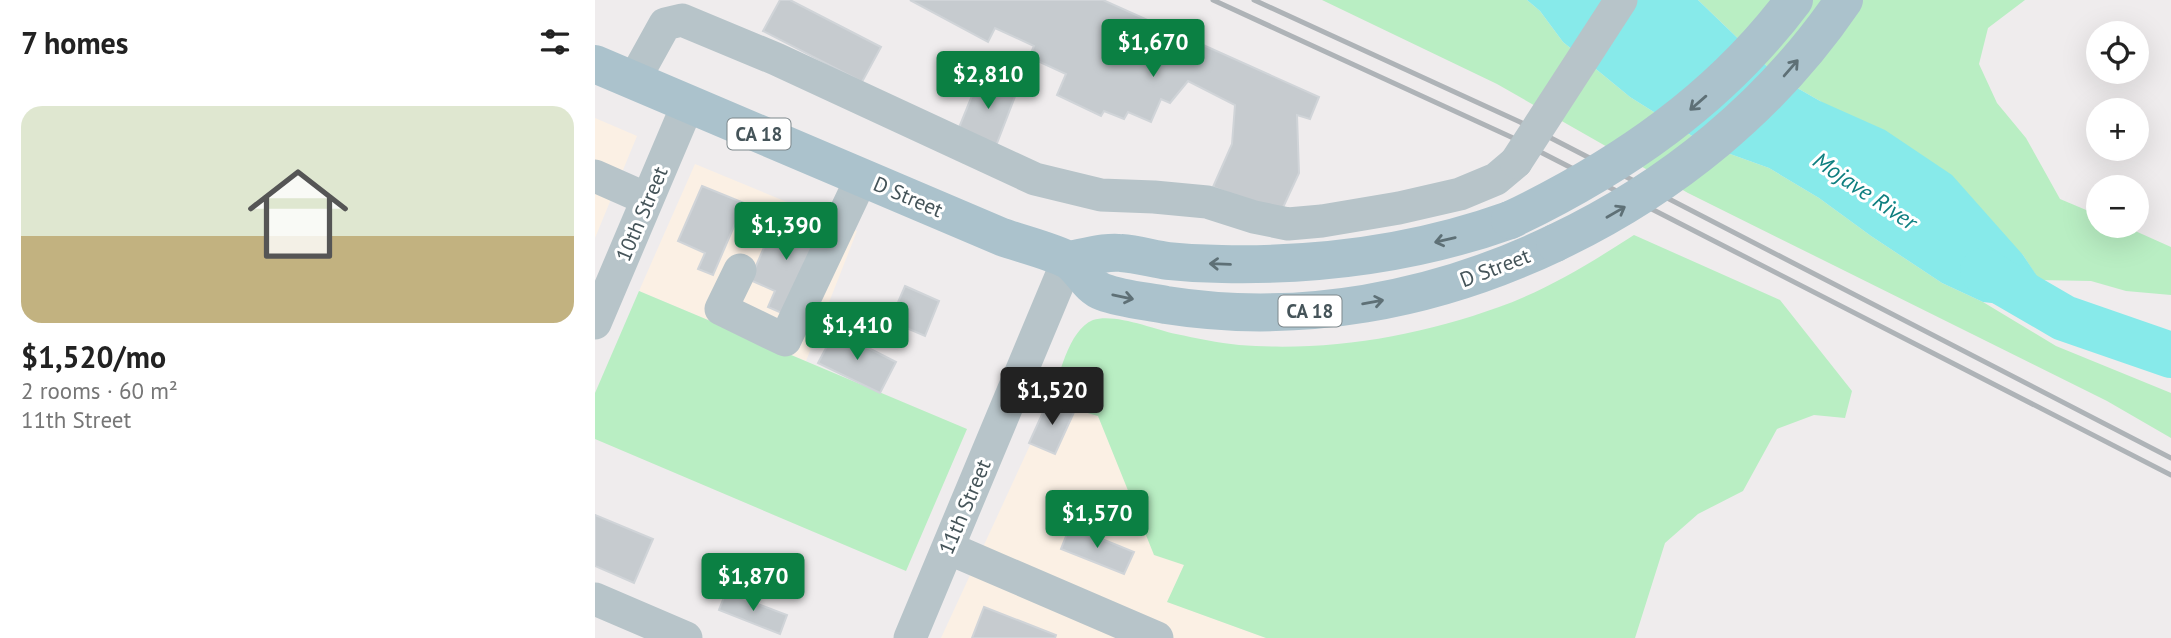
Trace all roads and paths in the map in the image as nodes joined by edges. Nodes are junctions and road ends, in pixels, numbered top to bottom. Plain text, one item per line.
1 (1621, 0) edge
2 (1794, 0) edge
3 (1844, 0) edge
4 (595, 64) edge
5 (634, 80) junction
6 (688, 104) junction
7 (595, 176) edge
8 (862, 177) junction
9 (647, 199) junction
10 (1068, 260) junction
11 (740, 270) dead end
12 (595, 323) edge
13 (948, 548) junction
14 (595, 599) edge
15 (684, 638) edge
16 (911, 638) edge
17 (1157, 638) edge

1 - 5 street, bridge
2 -> 10 main road, D Street / CA 18, bridge
10 -> 3 main road, D Street / CA 18, bridge
4 - 5 main road, D Street / CA 18
5 - 6 main road, D Street / CA 18
6 - 8 main road, D Street / CA 18
6 - 9 street, 10th Street
7 - 9 street
8 - 10 main road, D Street / CA 18
8 - 11 street
9 - 12 street, 10th Street
10 - 13 street, 11th Street
13 - 16 street, 11th Street
13 - 17 street
14 - 15 street

